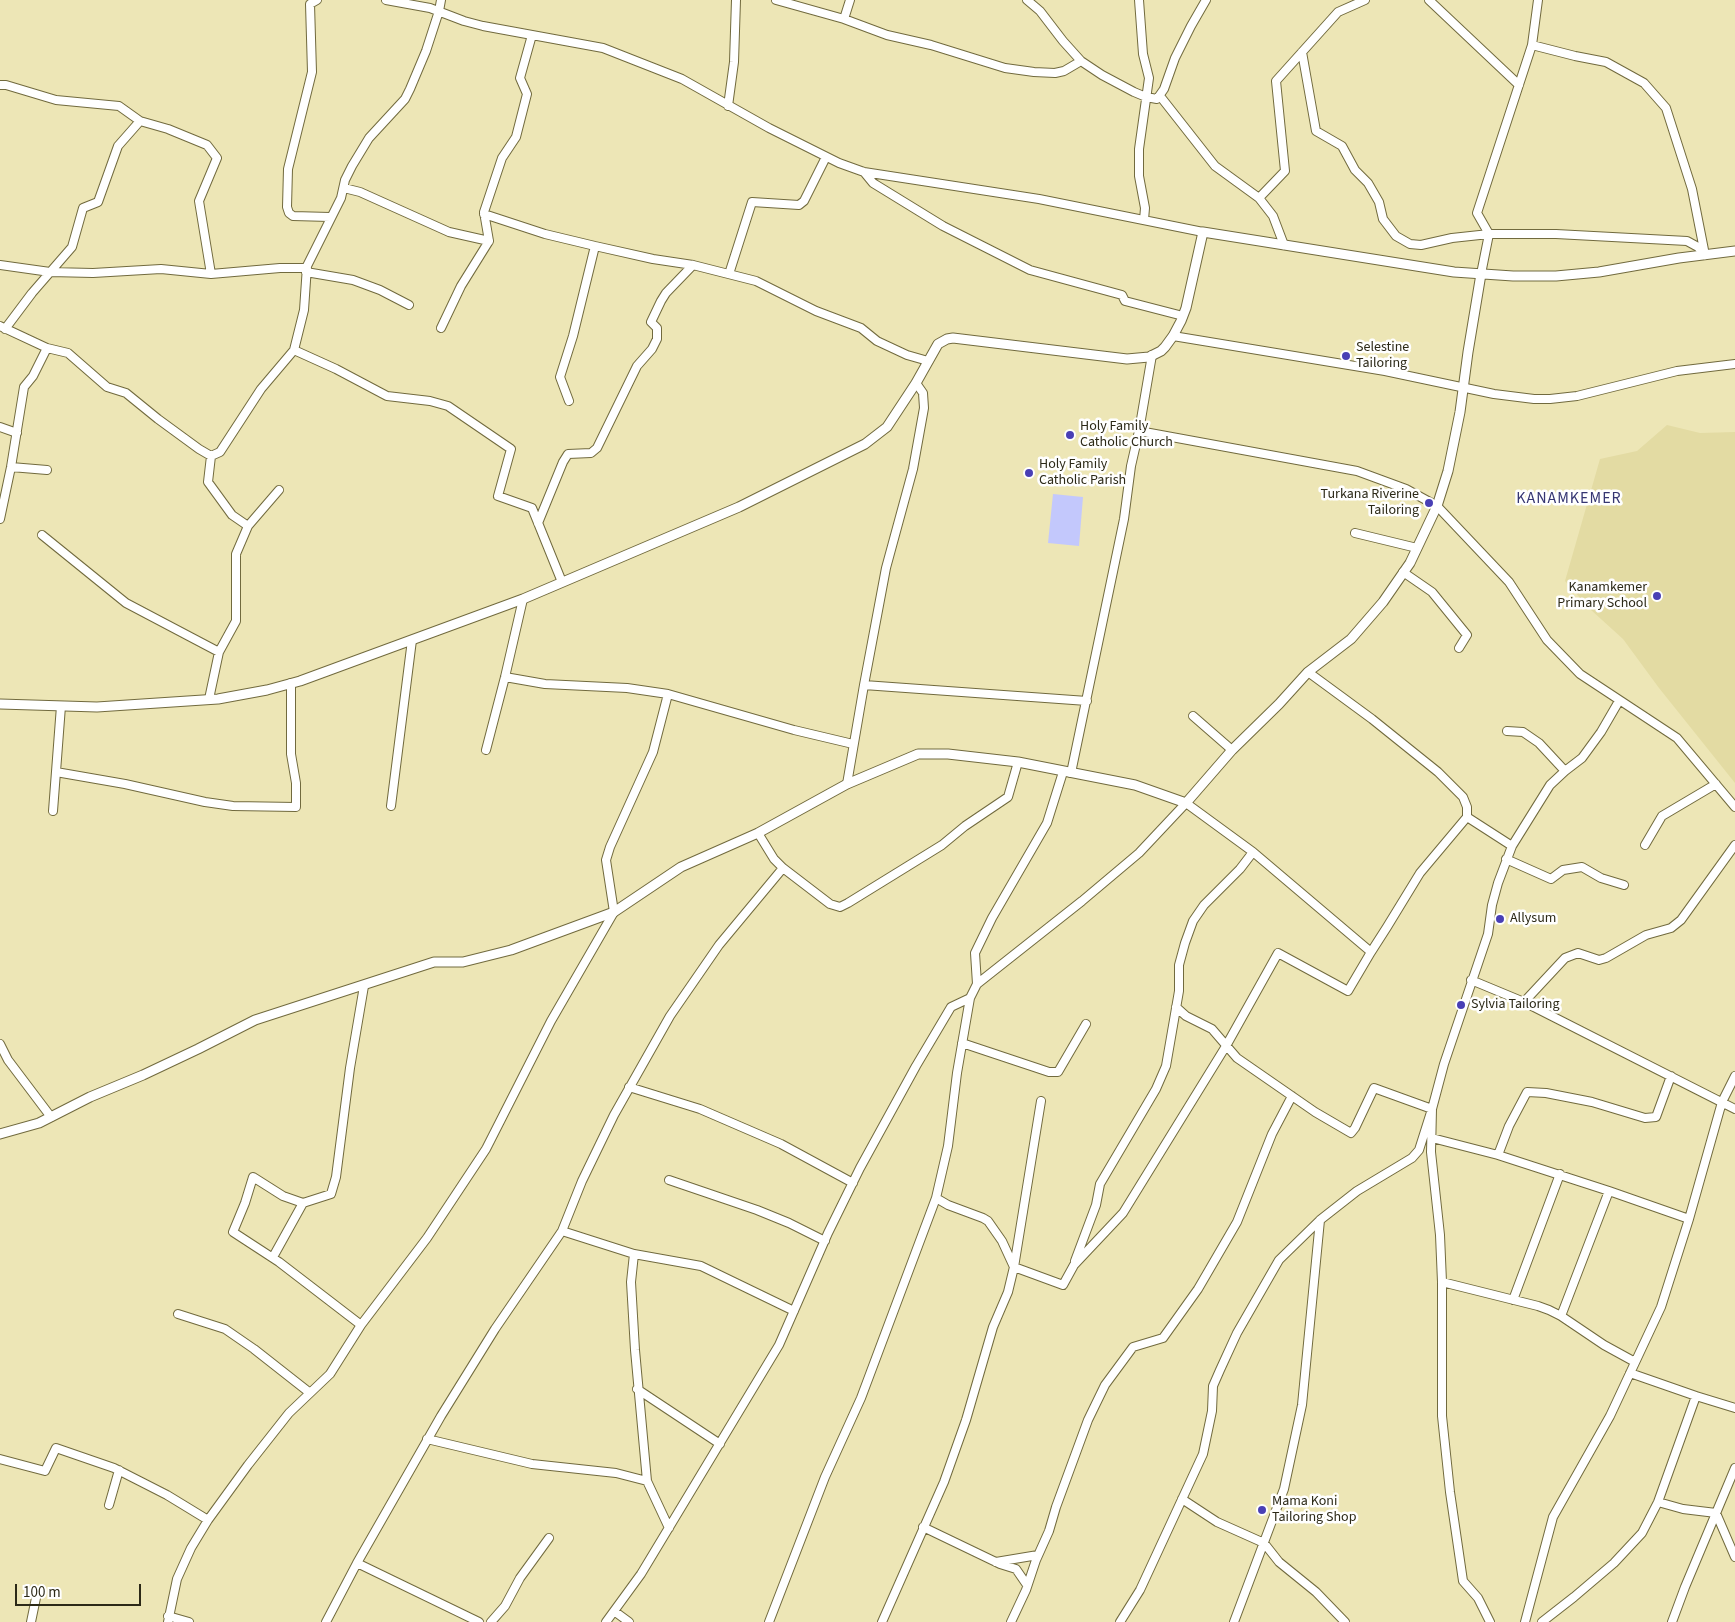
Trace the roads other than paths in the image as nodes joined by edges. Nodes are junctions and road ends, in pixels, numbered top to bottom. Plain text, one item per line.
1 (317, 0) edge
2 (386, 0) edge
3 (441, 0) edge
4 (736, 0) edge
5 (776, 0) edge
6 (850, 0) edge
7 (1027, 0) edge
8 (1138, 0) edge
9 (1206, 0) edge
10 (1365, 0) edge
11 (1429, 0) edge
12 (1538, 0) edge
13 (439, 11) junction
14 (844, 19) junction
15 (532, 36) junction
16 (1532, 45) junction
17 (1302, 52) junction
18 (1081, 61) junction
19 (0, 85) edge
20 (1519, 85) junction
21 (1160, 96) junction
22 (1146, 97) junction
23 (728, 106) junction
24 (140, 121) junction
25 (826, 157) junction
26 (864, 172) junction
27 (344, 188) junction
28 (1258, 198) junction
29 (484, 214) junction
30 (330, 217) junction
31 (1144, 220) junction
32 (1203, 232) junction
33 (1488, 234) junction
34 (489, 241) junction
35 (1284, 245) junction
36 (596, 246) junction
37 (1735, 251) edge
38 (1705, 255) junction
39 (0, 265) edge
40 (693, 265) junction
41 (307, 270) junction
42 (50, 272) junction
43 (211, 274) junction
44 (729, 274) junction
45 (1481, 274) junction
46 (409, 305) dead end
47 (1183, 316) junction
48 (3, 327) edge
49 (441, 328) dead end
50 (1173, 336) junction
51 (47, 348) junction
52 (294, 350) junction
53 (1152, 355) junction
54 (928, 361) junction
55 (1735, 364) edge
56 (916, 383) junction
57 (1464, 389) junction
58 (569, 401) dead end
59 (0, 427) edge
60 (1139, 431) junction
61 (17, 433) junction
62 (212, 456) junction
63 (11, 467) junction
64 (47, 470) dead end
65 (279, 490) dead end
66 (1437, 506) junction
67 (0, 519) edge
68 (538, 523) junction
69 (248, 526) junction
70 (1355, 533) dead end
71 (42, 535) dead end
72 (1417, 548) junction
73 (1403, 572) junction
74 (562, 582) junction
75 (523, 598) junction
76 (412, 640) junction
77 (1459, 648) dead end
78 (219, 652) junction
79 (1308, 672) junction
80 (505, 677) junction
81 (291, 684) junction
82 (864, 685) junction
83 (668, 694) junction
84 (209, 699) junction
85 (1087, 701) junction
86 (1619, 701) junction
87 (0, 704) edge
88 (61, 706) junction
89 (1193, 716) dead end
90 (1507, 731) dead end
91 (853, 744) junction
92 (486, 750) dead end
93 (1232, 750) junction
94 (1018, 762) junction
95 (1565, 771) junction
96 (56, 772) junction
97 (1067, 772) junction
98 (848, 784) junction
99 (1716, 784) junction
100 (1186, 803) junction
101 (390, 806) dead end
102 (1735, 807) edge
103 (53, 811) dead end
104 (1466, 817) junction
105 (758, 833) junction
106 (1646, 845) dead end
107 (1735, 845) edge
108 (1512, 846) junction
109 (1253, 852) junction
110 (1506, 859) junction
111 (783, 868) junction
112 (1624, 885) dead end
113 (614, 912) junction
114 (1371, 952) junction
115 (1471, 980) junction
116 (977, 984) junction
117 (364, 986) junction
118 (970, 998) junction
119 (1524, 1002) junction
120 (1176, 1007) junction
121 (1086, 1024) dead end
122 (962, 1042) junction
123 (0, 1044) edge
124 (1226, 1046) junction
125 (1672, 1076) junction
126 (1735, 1076) edge
127 (629, 1087) junction
128 (1292, 1096) junction
129 (1041, 1101) dead end
130 (1722, 1102) junction
131 (1735, 1109) edge
132 (1432, 1110) junction
133 (51, 1117) junction
134 (0, 1134) edge
135 (1432, 1138) junction
136 (1498, 1155) junction
137 (1560, 1174) junction
138 (669, 1180) dead end
139 (853, 1182) junction
140 (1609, 1191) junction
141 (936, 1198) junction
142 (303, 1202) junction
143 (1320, 1220) junction
144 (1689, 1220) junction
145 (562, 1231) junction
146 (825, 1241) junction
147 (634, 1254) junction
148 (273, 1257) junction
149 (1074, 1265) junction
150 (1014, 1268) junction
151 (1442, 1282) junction
152 (1513, 1300) junction
153 (794, 1312) junction
154 (178, 1314) dead end
155 (1561, 1316) junction
156 (361, 1325) junction
157 (1635, 1362) junction
158 (1630, 1372) junction
159 (638, 1388) junction
160 (310, 1393) junction
161 (1696, 1396) junction
162 (1735, 1408) edge
163 (427, 1439) junction
164 (720, 1444) junction
165 (0, 1459) edge
166 (1735, 1468) edge
167 (119, 1470) junction
168 (647, 1481) junction
169 (1182, 1499) junction
170 (1658, 1502) junction
171 (109, 1505) dead end
172 (1716, 1513) junction
173 (208, 1520) junction
174 (923, 1527) junction
175 (669, 1528) junction
176 (549, 1538) dead end
177 (1264, 1543) junction
178 (1038, 1555) junction
179 (1735, 1557) edge
180 (996, 1562) junction
181 (357, 1563) junction
182 (1027, 1585) junction
183 (37, 1593) dead end
184 (614, 1611) junction
185 (168, 1619) edge
186 (31, 1622) edge
187 (189, 1622) edge
188 (326, 1622) edge
189 (479, 1622) edge
190 (491, 1622) edge
191 (606, 1622) edge
192 (629, 1622) edge
193 (769, 1622) edge
194 (882, 1622) edge
195 (1011, 1622) edge
196 (1120, 1622) edge
197 (1234, 1622) edge
198 (1345, 1622) edge
199 (1490, 1622) edge
200 (1525, 1622) edge
201 (1542, 1622) edge
202 (1672, 1622) edge

1 - 30 street
2 - 13 street
3 - 13 street
4 - 23 street
5 - 14 street
6 - 14 street
7 - 18 street
8 - 22 street
9 - 21 street
10 - 17 street
11 - 20 street
12 - 16 street
13 - 15 street
13 - 27 street
14 - 18 street
15 - 23 street
15 - 29 street
16 - 20 street
16 - 38 street
17 - 28 street
17 - 33 street
18 - 22 street
19 - 24 street
20 - 33 street
21 - 22 street
21 - 28 street
22 - 31 street
23 - 25 street
24 - 42 street
24 - 43 street
25 - 26 street
25 - 44 street
26 - 31 street
26 - 47 street
27 - 30 street
27 - 34 street
28 - 35 street
29 - 34 street
29 - 36 street
30 - 41 street
31 - 32 street
32 - 35 street
32 - 47 street
33 - 38 street
33 - 45 street
34 - 49 street
35 - 45 street
36 - 40 street
36 - 58 street
37 - 38 street
38 - 45 street
39 - 42 street
40 - 44 street
40 - 68 street
41 - 43 street
41 - 46 street
41 - 52 street
42 - 43 street
42 - 48 street
44 - 54 street
45 - 57 street
47 - 50 street
48 - 51 street
50 - 53 street
50 - 57 street
51 - 61 street
51 - 62 street
52 - 62 street
52 - 68 street
53 - 54 street
53 - 60 street
54 - 56 street
55 - 57 street
56 - 74 street
56 - 82 street
57 - 66 street
59 - 61 street
60 - 66 street
60 - 85 street
61 - 63 street
62 - 69 street
63 - 64 street
63 - 67 street
65 - 69 street
66 - 72 street
66 - 86 street
68 - 74 street
69 - 78 street
70 - 72 street
71 - 78 street
72 - 73 street
73 - 77 street
73 - 79 street
74 - 75 street
75 - 76 street
75 - 80 street
76 - 81 street
76 - 101 street
78 - 84 street
79 - 93 street
79 - 104 street
80 - 83 street
80 - 92 street
81 - 84 street
81 - 96 street
82 - 85 street
82 - 91 street
83 - 91 street
83 - 113 street
84 - 88 street
85 - 97 street
86 - 95 street
86 - 99 street
87 - 88 street
88 - 96 street
89 - 93 street
90 - 95 street
91 - 98 street
93 - 100 street
94 - 97 street
94 - 98 street
94 - 111 street
95 - 108 street
96 - 103 street
97 - 100 street
97 - 116 street
98 - 105 street
99 - 102 street
99 - 106 street
100 - 109 street
100 - 116 street
104 - 108 street
104 - 114 street
105 - 111 street
105 - 113 street
107 - 119 street
108 - 110 street
109 - 114 street
109 - 120 street
110 - 112 street
110 - 115 street
111 - 127 street
113 - 117 street
113 - 156 street
114 - 124 street
115 - 119 street
115 - 132 street
116 - 118 street
117 - 133 street
117 - 142 street
118 - 122 street
118 - 139 street
119 - 125 street
120 - 124 street
120 - 149 street
121 - 122 street
122 - 141 street
123 - 133 street
124 - 128 street
124 - 149 street
125 - 130 street
125 - 136 street
126 - 130 street
127 - 139 street
127 - 145 street
128 - 132 street
128 - 178 street
129 - 150 street
130 - 131 street
130 - 144 street
132 - 135 street
132 - 143 street
133 - 134 street
135 - 136 street
135 - 151 street
136 - 137 street
137 - 140 street
137 - 152 street
138 - 146 street
139 - 146 street
140 - 144 street
140 - 155 street
141 - 150 street
141 - 193 street
142 - 148 street
142 - 148 street
143 - 169 street
143 - 177 street
144 - 157 street
145 - 147 street
145 - 163 street
146 - 153 street
147 - 153 street
147 - 159 street
148 - 156 street
149 - 150 street
150 - 174 street
151 - 152 street
151 - 199 street
152 - 155 street
153 - 164 street
154 - 160 street
155 - 157 street
156 - 160 street
157 - 158 street
158 - 161 street
158 - 200 street
159 - 164 street
159 - 168 street
160 - 173 street
161 - 162 street
161 - 170 street
163 - 168 street
163 - 181 street
164 - 175 street
165 - 167 street
166 - 172 street
167 - 171 street
167 - 173 street
168 - 175 street
169 - 177 street
169 - 196 street
170 - 172 street
170 - 201 street
172 - 179 street
172 - 202 street
173 - 185 street
174 - 180 street
174 - 194 street
175 - 184 street
176 - 190 street
177 - 197 street
177 - 198 street
178 - 180 street
178 - 182 street
180 - 182 street
181 - 188 street
181 - 189 street
182 - 195 street
183 - 186 street
184 - 191 street
184 - 192 street
185 - 187 street

